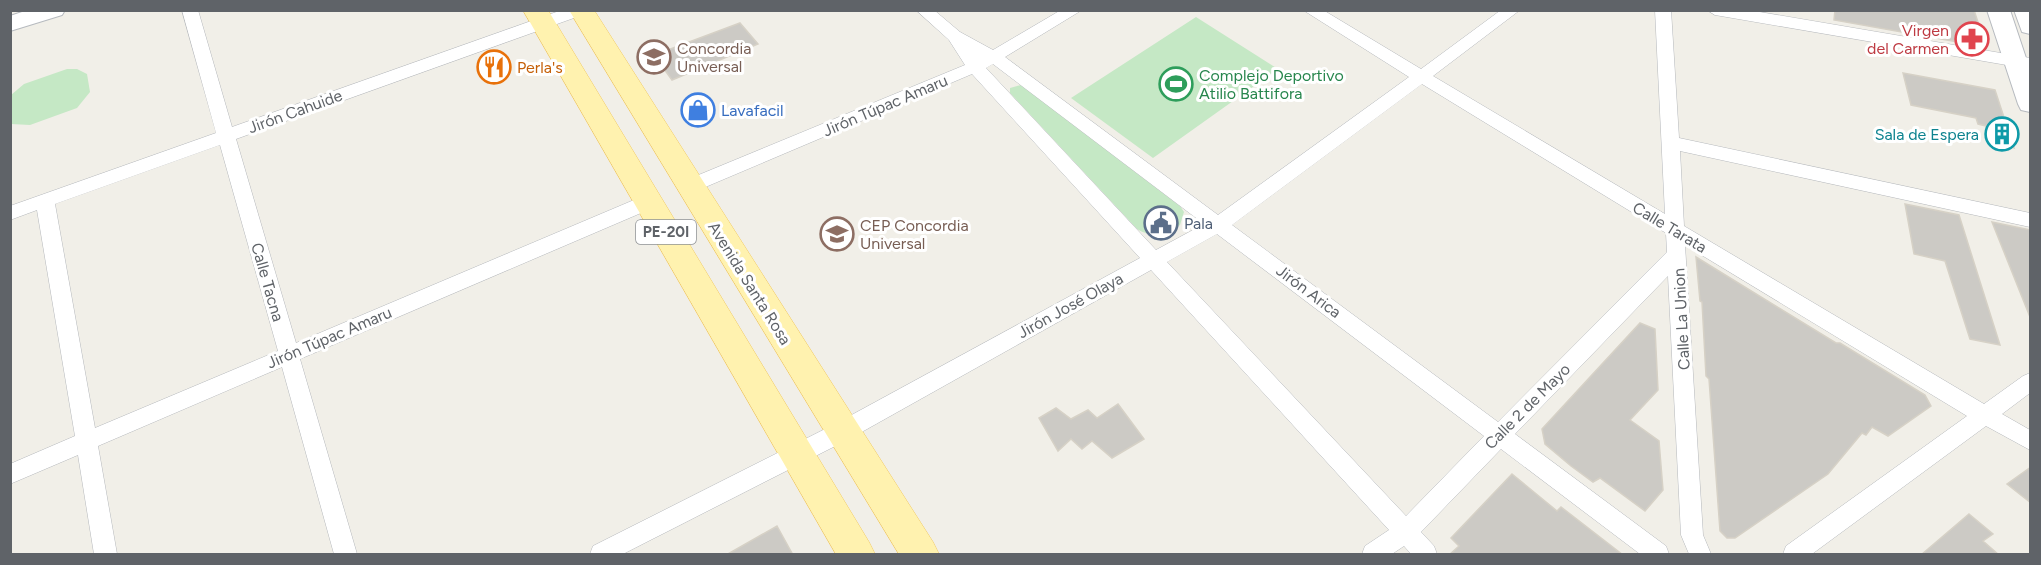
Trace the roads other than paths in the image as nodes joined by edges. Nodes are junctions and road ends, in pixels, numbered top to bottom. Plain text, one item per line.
1 (54, 10) edge
2 (190, 10) edge
3 (580, 10) edge
4 (924, 10) edge
5 (1074, 10) edge
6 (1311, 10) edge
7 (1512, 10) edge
8 (1663, 10) edge
9 (1715, 10) edge
10 (1998, 10) edge
11 (2025, 10) edge
12 (539, 17) edge
13 (10, 24) edge
14 (2031, 27) edge
15 (954, 36) junction
16 (994, 57) junction
17 (2024, 64) edge
18 (975, 67) junction
19 (1420, 76) junction
20 (2031, 104) edge
21 (226, 136) junction
22 (1669, 142) junction
23 (690, 186) junction
24 (45, 201) junction
25 (648, 202) junction
26 (10, 213) edge
27 (2031, 220) edge
28 (1219, 224) junction
29 (1676, 230) junction
30 (1678, 253) junction
31 (1154, 258) junction
32 (288, 354) junction
33 (2031, 382) edge
34 (1985, 415) junction
35 (843, 431) junction
36 (1499, 435) junction
37 (86, 441) junction
38 (2031, 441) edge
39 (796, 454) junction
40 (10, 474) edge
41 (1405, 531) junction
42 (106, 555) edge
43 (346, 555) edge
44 (601, 555) edge
45 (856, 555) edge
46 (920, 555) edge
47 (1373, 555) edge
48 (1426, 555) edge
49 (1658, 555) edge
50 (1700, 555) edge
51 (1794, 555) edge

1 - 13 main road
2 - 21 street, Calle Tacna
3 - 12 street, Jirón Cahuide
3 - 23 main road, Avenida Santa Rosa / PE-20I
4 - 15 street, Jirón Arica
5 - 16 street, Jirón Túpac Amaru
6 - 19 street, Calle Tarata
7 - 19 street, Jirón José Olaya
8 - 22 street, Calle La Union
9 - 17 street
10 - 17 main road
11 - 14 main road
12 - 21 street, Jirón Cahuide
12 - 25 main road, PE-20I
15 - 16 street, Jirón Arica
15 - 18 street, Jirón Arica
16 - 18 street, Jirón Túpac Amaru
16 - 28 street, Jirón Arica
17 - 20 main road
18 - 23 street, Jirón Túpac Amaru
18 - 31 street, Jirón Arica
19 - 28 street, Jirón José Olaya
19 - 29 street, Calle Tarata
21 - 24 street, Jirón Cahuide
21 - 32 street, Calle Tacna
22 - 27 street
22 - 29 street, Calle La Union
23 - 35 main road, Avenida Santa Rosa / PE-20I
24 - 26 street, Jirón Cahuide
24 - 37 street
25 - 32 street, Jirón Túpac Amaru
25 - 39 main road, PE-20I
28 - 31 street, Jirón José Olaya
28 - 36 street, Jirón Arica
29 - 30 street, Calle La Union
29 - 34 street, Calle Tarata
30 - 36 street, Calle 2 de Mayo
30 - 50 street, Calle La Union
31 - 35 street, Jirón José Olaya
31 - 41 street, Jirón Arica
32 - 37 street, Jirón Túpac Amaru
32 - 43 street, Calle Tacna
33 - 34 street
34 - 38 street, Calle Tarata
34 - 51 street
35 - 39 street, Jirón José Olaya
35 - 46 main road, Avenida Santa Rosa / PE-20I
36 - 41 street, Calle 2 de Mayo
36 - 49 street, Jirón Arica
37 - 40 street, Jirón Túpac Amaru
37 - 42 street
39 - 44 street, Jirón José Olaya
39 - 45 main road, PE-20I
41 - 47 street, Calle 2 de Mayo
41 - 48 street, Jirón Arica

